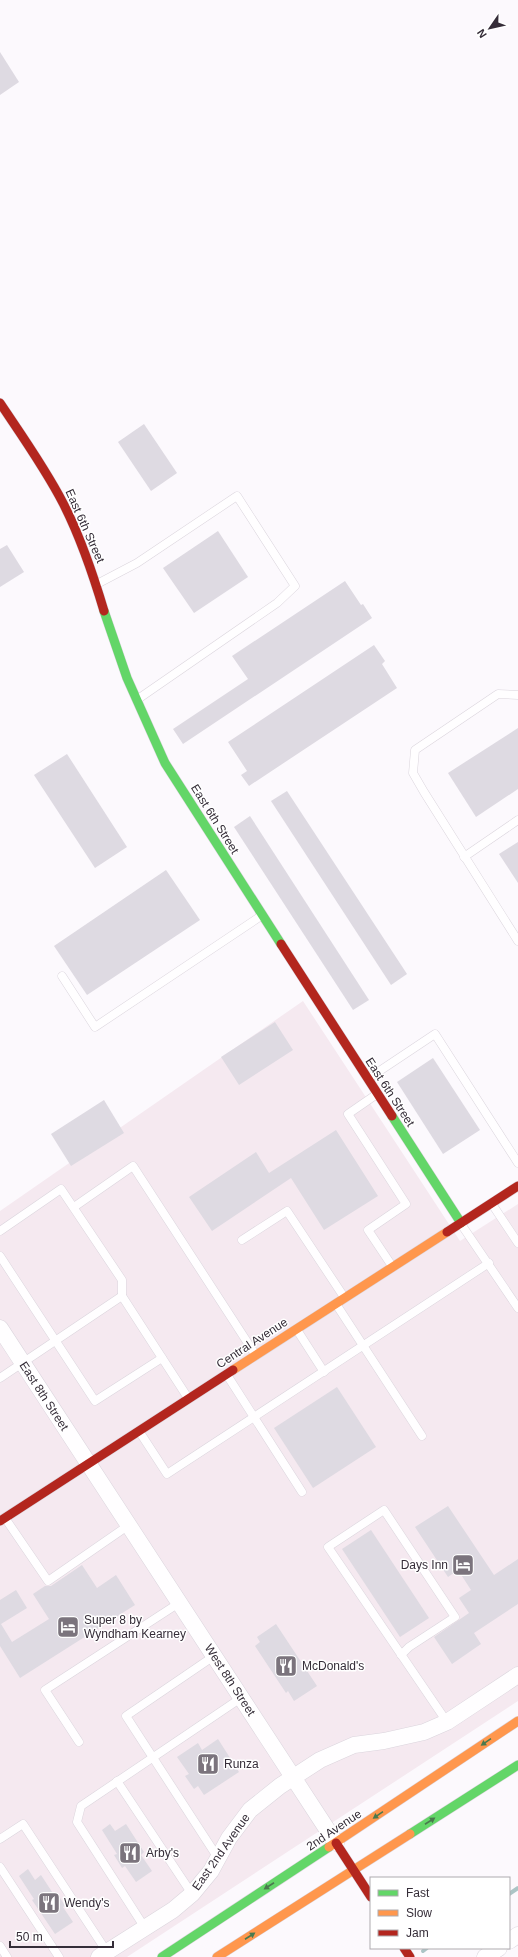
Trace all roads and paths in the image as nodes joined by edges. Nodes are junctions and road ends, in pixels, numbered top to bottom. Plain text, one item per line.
1 (0, 402) edge
2 (4, 419) edge
3 (97, 584) junction
4 (518, 695) edge
5 (136, 700) junction
6 (518, 820) edge
7 (464, 856) junction
8 (262, 916) junction
9 (518, 941) edge
10 (62, 976) dead end
11 (368, 1079) junction
12 (377, 1094) junction
13 (518, 1163) edge
14 (518, 1186) edge
15 (491, 1203) junction
16 (74, 1207) junction
17 (461, 1223) junction
18 (0, 1231) edge
19 (242, 1240) dead end
20 (518, 1243) edge
21 (0, 1256) edge
22 (489, 1263) junction
23 (392, 1267) junction
24 (122, 1296) junction
25 (344, 1298) junction
26 (336, 1303) junction
27 (518, 1308) edge
28 (0, 1328) edge
29 (296, 1329) junction
30 (56, 1341) junction
31 (363, 1346) junction
32 (256, 1355) junction
33 (162, 1358) junction
34 (23, 1363) junction
35 (324, 1372) junction
36 (226, 1374) junction
37 (0, 1378) edge
38 (188, 1398) junction
39 (254, 1418) junction
40 (139, 1431) junction
41 (422, 1436) dead end
42 (88, 1463) junction
43 (302, 1492) dead end
44 (2, 1519) edge
45 (129, 1525) junction
46 (179, 1603) junction
47 (401, 1655) junction
48 (214, 1656) junction
49 (518, 1675) edge
50 (241, 1698) junction
51 (518, 1721) edge
52 (447, 1722) junction
53 (79, 1742) dead end
54 (152, 1757) junction
55 (518, 1765) edge
56 (293, 1777) junction
57 (118, 1781) junction
58 (0, 1839) edge
59 (336, 1843) junction
60 (218, 1858) junction
61 (0, 1867) edge
62 (353, 1870) junction
63 (192, 1894) junction
64 (370, 1896) edge
65 (145, 1928) junction
66 (0, 1946) edge
67 (497, 1949) edge
68 (103, 1955) edge
69 (7, 1957) edge
70 (59, 1957) edge
71 (162, 1957) edge
72 (217, 1957) edge
73 (485, 1957) edge

1 - 2 street, East 6th Street
2 - 3 street, East 6th Street
3 - 5 street, East 6th Street
3 - 5 lane
4 - 7 lane
5 - 8 street, East 6th Street
6 - 7 lane
7 - 9 lane
8 - 10 lane
8 - 11 street, East 6th Street
11 - 12 street, East 6th Street
11 - 13 lane
12 - 17 street, East 6th Street
12 - 23 lane
14 - 15 street, Central Avenue
15 - 17 street, Central Avenue
15 - 20 lane
16 - 18 lane
16 - 24 lane
16 - 32 lane
17 - 22 lane
17 - 23 street, Central Avenue
19 - 25 lane
21 - 30 lane
22 - 27 lane
22 - 31 lane
23 - 25 street, Central Avenue
24 - 30 lane
24 - 33 lane
25 - 26 street, Central Avenue
26 - 29 street, Central Avenue
26 - 31 lane
28 - 34 street, East 8th Street
29 - 32 street, Central Avenue
29 - 35 lane
30 - 33 lane
30 - 34 lane
31 - 35 lane
31 - 41 lane
32 - 36 street, Central Avenue
33 - 38 lane
34 - 37 lane
34 - 42 street, East 8th Street
35 - 39 lane
36 - 38 street, Central Avenue
36 - 39 lane
38 - 40 street, Central Avenue
39 - 40 lane
39 - 43 lane
40 - 42 street, Central Avenue
42 - 44 street, Central Avenue
42 - 45 street, West 8th Street
44 - 45 lane
45 - 46 street, West 8th Street
46 - 48 street, West 8th Street
46 - 53 lane
47 - 47 lane
47 - 52 lane
48 - 50 street, West 8th Street
48 - 54 lane
49 - 52 street, East 2nd Avenue
50 - 54 lane
50 - 56 street, West 8th Street
51 -> 59 street, 2nd Avenue
52 - 56 street, East 2nd Avenue
54 - 57 lane
54 - 60 lane
62 -> 55 street
56 - 59 street, West 8th Street
56 - 60 street, East 2nd Avenue
57 - 63 lane
57 - 65 lane
58 - 68 lane
59 - 62 street, West 8th Street
59 -> 71 street, 2nd Avenue
60 - 63 street, East 2nd Avenue
61 - 70 lane
62 - 64 street, West 8th Street
72 -> 62 street
63 - 65 street, East 2nd Avenue
65 - 68 street, East 2nd Avenue
66 - 69 lane
67 - 73 street

